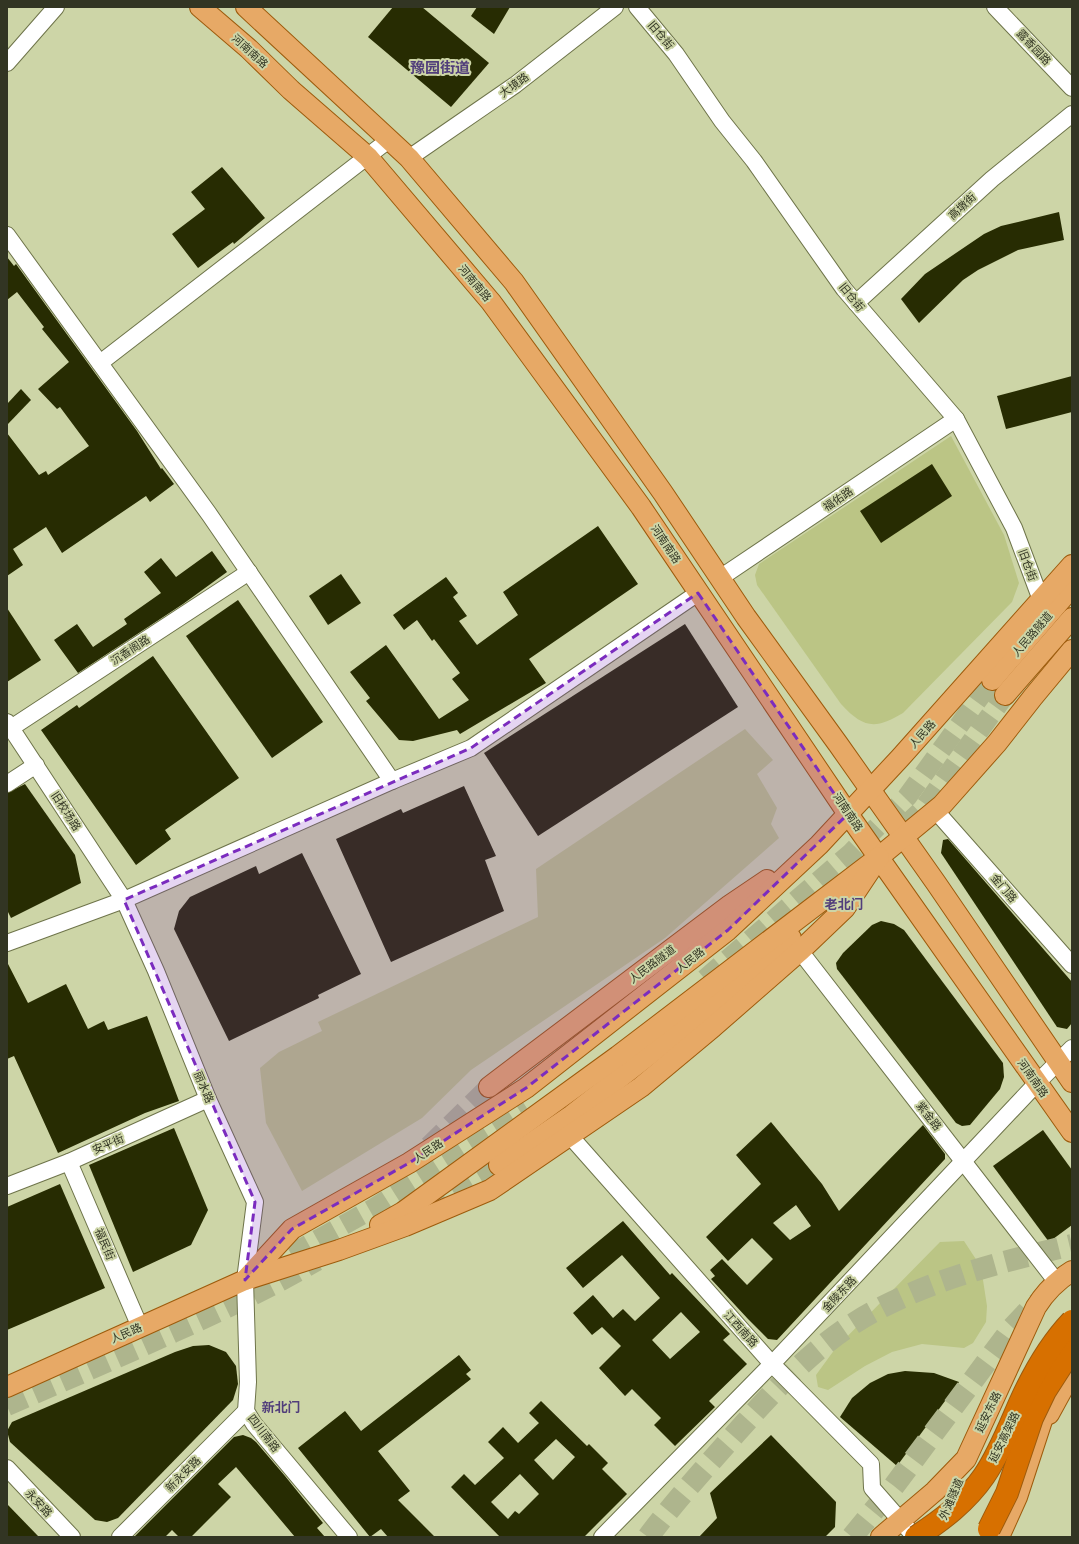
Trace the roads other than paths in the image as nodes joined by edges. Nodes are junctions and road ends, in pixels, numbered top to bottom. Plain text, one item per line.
1 (56, 7) edge
2 (200, 7) edge
3 (246, 7) edge
4 (637, 7) edge
5 (995, 7) edge
6 (610, 9) edge
7 (7, 63) edge
8 (1072, 88) edge
9 (1072, 114) edge
10 (390, 139) junction
11 (368, 157) junction
12 (409, 158) junction
13 (7, 235) edge
14 (856, 303) junction
15 (100, 363) junction
16 (956, 419) junction
17 (1072, 565) edge
18 (249, 572) junction
19 (720, 578) junction
20 (1072, 587) edge
21 (698, 593) junction
22 (1041, 600) junction
23 (1072, 618) edge
24 (1072, 650) edge
25 (992, 680) tunnel mouth
26 (1005, 695) tunnel mouth
27 (9, 725) edge
28 (36, 765) junction
29 (392, 781) junction
30 (7, 784) edge
31 (870, 791) junction
32 (935, 810) junction
33 (848, 814) junction
34 (903, 837) junction
35 (819, 845) junction
36 (879, 857) junction
37 (124, 900) junction
38 (9, 938) edge
39 (800, 951) junction
40 (1072, 965) edge
41 (1065, 1055) edge
42 (1072, 1082) edge
43 (1036, 1083) junction
44 (489, 1087) tunnel mouth
45 (208, 1098) junction
46 (1072, 1132) edge
47 (571, 1137) junction
48 (964, 1160) junction
49 (69, 1162) junction
50 (499, 1165) tunnel mouth
51 (7, 1186) edge
52 (339, 1250) junction
53 (1064, 1276) edge
54 (245, 1280) junction
55 (1072, 1321) edge
56 (140, 1327) junction
57 (1072, 1334) edge
58 (1072, 1349) edge
59 (772, 1364) junction
60 (1072, 1372) edge
61 (7, 1387) edge
62 (246, 1411) junction
63 (1041, 1428) junction
64 (966, 1459) junction
65 (7, 1468) edge
66 (900, 1522) junction
67 (996, 1532) edge
68 (72, 1537) edge
69 (120, 1537) edge
70 (349, 1537) edge
71 (604, 1537) edge
72 (881, 1537) edge
73 (915, 1537) edge
74 (932, 1537) edge

1 - 7 street
2 - 11 main road, 河南南路
3 - 10 main road
4 - 14 street, 旧仓街
5 - 8 street, 露香园路
6 - 12 street, 大境路
9 - 14 street, 高墩街
10 - 11 street
10 - 12 main road
11 - 15 street
11 - 21 main road, 河南南路
12 - 19 main road
13 - 15 street
14 - 16 street, 旧仓街
15 - 18 street
16 - 19 street, 福佑路
16 - 22 street, 旧仓街
17 - 22 main road, 人民路
18 - 27 street, 沉香阁路
18 - 29 street
19 - 31 main road
20 - 25 main road, 人民路隧道
21 - 29 street
21 - 33 main road, 河南南路
22 - 31 main road, 人民路
23 - 26 main road, 人民路隧道
24 - 32 main road, 人民路
27 - 28 street, 旧校场路
28 - 30 street
28 - 37 street, 旧校场路
29 - 37 street
31 - 33 main road, 人民路
31 - 34 main road
32 - 34 main road, 人民路
32 - 40 street, 金门路
33 - 35 main road, 人民路
33 - 36 main road, 河南南路
34 - 36 main road, 人民路
34 - 41 main road
35 - 44 main road, 人民路隧道
35 - 54 main road, 人民路
36 - 39 main road, 人民路
36 - 43 main road, 河南南路
36 - 50 main road
36 - 52 main road, 人民路
37 - 38 street
37 - 45 street, 丽水路
39 - 47 main road, 人民路
39 - 48 street, 紫金路
41 - 42 main road
41 - 43 street, 金陵东路
43 - 46 main road, 河南南路
43 - 48 street, 金陵东路
45 - 49 street, 安平街
45 - 54 street, 丽水路
47 - 52 main road, 人民路
47 - 59 street, 江西南路
48 - 53 street, 紫金路
48 - 59 street, 金陵东路
49 - 51 street, 安平街
49 - 56 street, 福民街
52 - 54 main road, 人民路
53 - 64 main road, 延安东路
54 - 56 main road, 人民路
54 - 62 street, 四川南路
55 - 73 highway, 延安高架路, bridge
56 - 61 main road, 人民路
57 - 63 main road
58 - 67 highway, 延安高架路, bridge
59 - 66 street, 江西南路
59 - 71 street, 金陵东路
60 - 63 main road
62 - 69 street, 新永安路
62 - 70 street, 四川南路
63 - 67 main road
64 - 66 main road, 延安东路
64 - 74 main road, 外滩隧道
65 - 68 street, 永安路
66 - 72 main road, 延安东路
66 - 73 street, 江西南路

